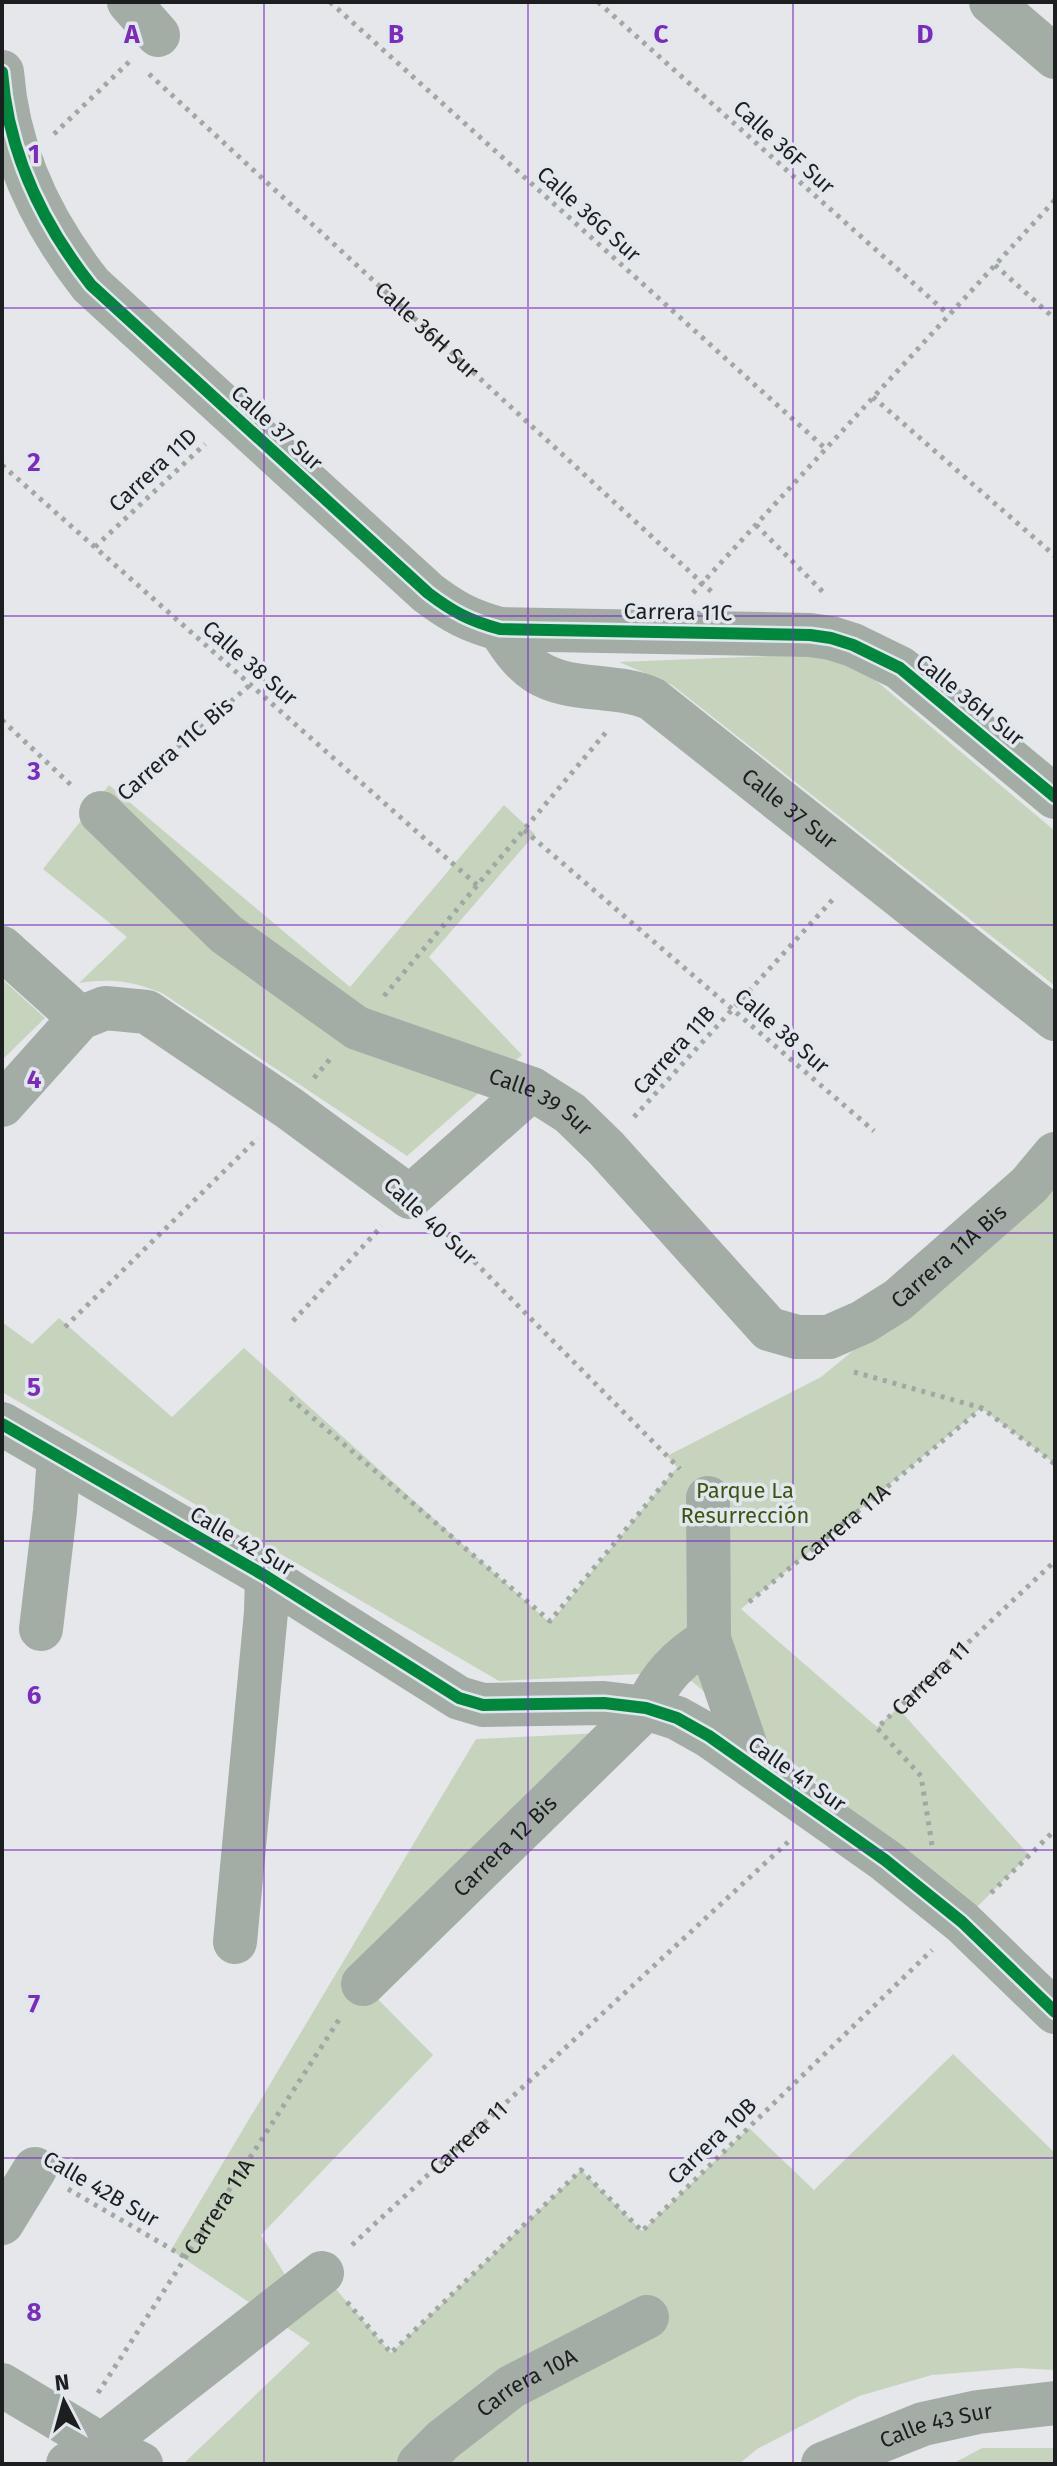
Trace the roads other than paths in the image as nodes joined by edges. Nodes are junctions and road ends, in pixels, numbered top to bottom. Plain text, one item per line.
1 (129, 2) edge
2 (991, 2) edge
3 (145, 47) road end
4 (1055, 57) edge
5 (2, 72) edge
6 (500, 629) junction
7 (853, 645) joint
8 (1055, 797) edge
9 (101, 813) road end
10 (2, 948) edge
11 (93, 1013) junction
12 (1055, 1019) edge
13 (532, 1089) junction
14 (2, 1105) edge
15 (1055, 1154) edge
16 (829, 1337) joint
17 (3, 1431) edge
18 (59, 1457) junction
19 (708, 1498) road end
20 (267, 1577) junction
21 (41, 1629) dead end
22 (709, 1639) junction
23 (459, 1698) joint
24 (646, 1708) junction
25 (753, 1767) junction
26 (235, 1942) dead end
27 (363, 1984) road end
28 (1055, 2012) edge
29 (35, 2169) road end
30 (2, 2223) edge
31 (322, 2273) road end
32 (647, 2317) dead end
33 (2, 2385) edge
34 (1055, 2403) edge
35 (82, 2446) edge
36 (141, 2464) edge
37 (419, 2464) edge
38 (823, 2464) edge

1 - 3 street
2 - 4 street
5 - 6 street, Calle 37 Sur
6 - 7 street, Carrera 11C
6 - 12 street, Calle 37 Sur
7 - 8 street, Calle 36H Sur
9 - 13 street, Calle 39 Sur
10 - 11 street
11 - 13 street, Calle 40 Sur
11 - 14 street
13 - 16 street, Calle 39 Sur
15 - 16 street, Carrera 11A Bis
17 - 18 street, Calle 42 Sur
18 - 20 street, Calle 42 Sur
18 - 21 street
19 - 22 street
20 - 23 street, Calle 42 Sur
20 - 26 street
22 - 24 street, Carrera 12 Bis
22 - 25 street
23 - 24 street, Calle 41 Sur
24 - 25 street, Calle 41 Sur
24 - 27 street, Carrera 12 Bis
25 - 28 street, Calle 41 Sur
29 - 30 street
31 - 35 street
32 - 37 street, Carrera 10A
33 - 35 street
34 - 38 street, Calle 43 Sur
35 - 36 street

